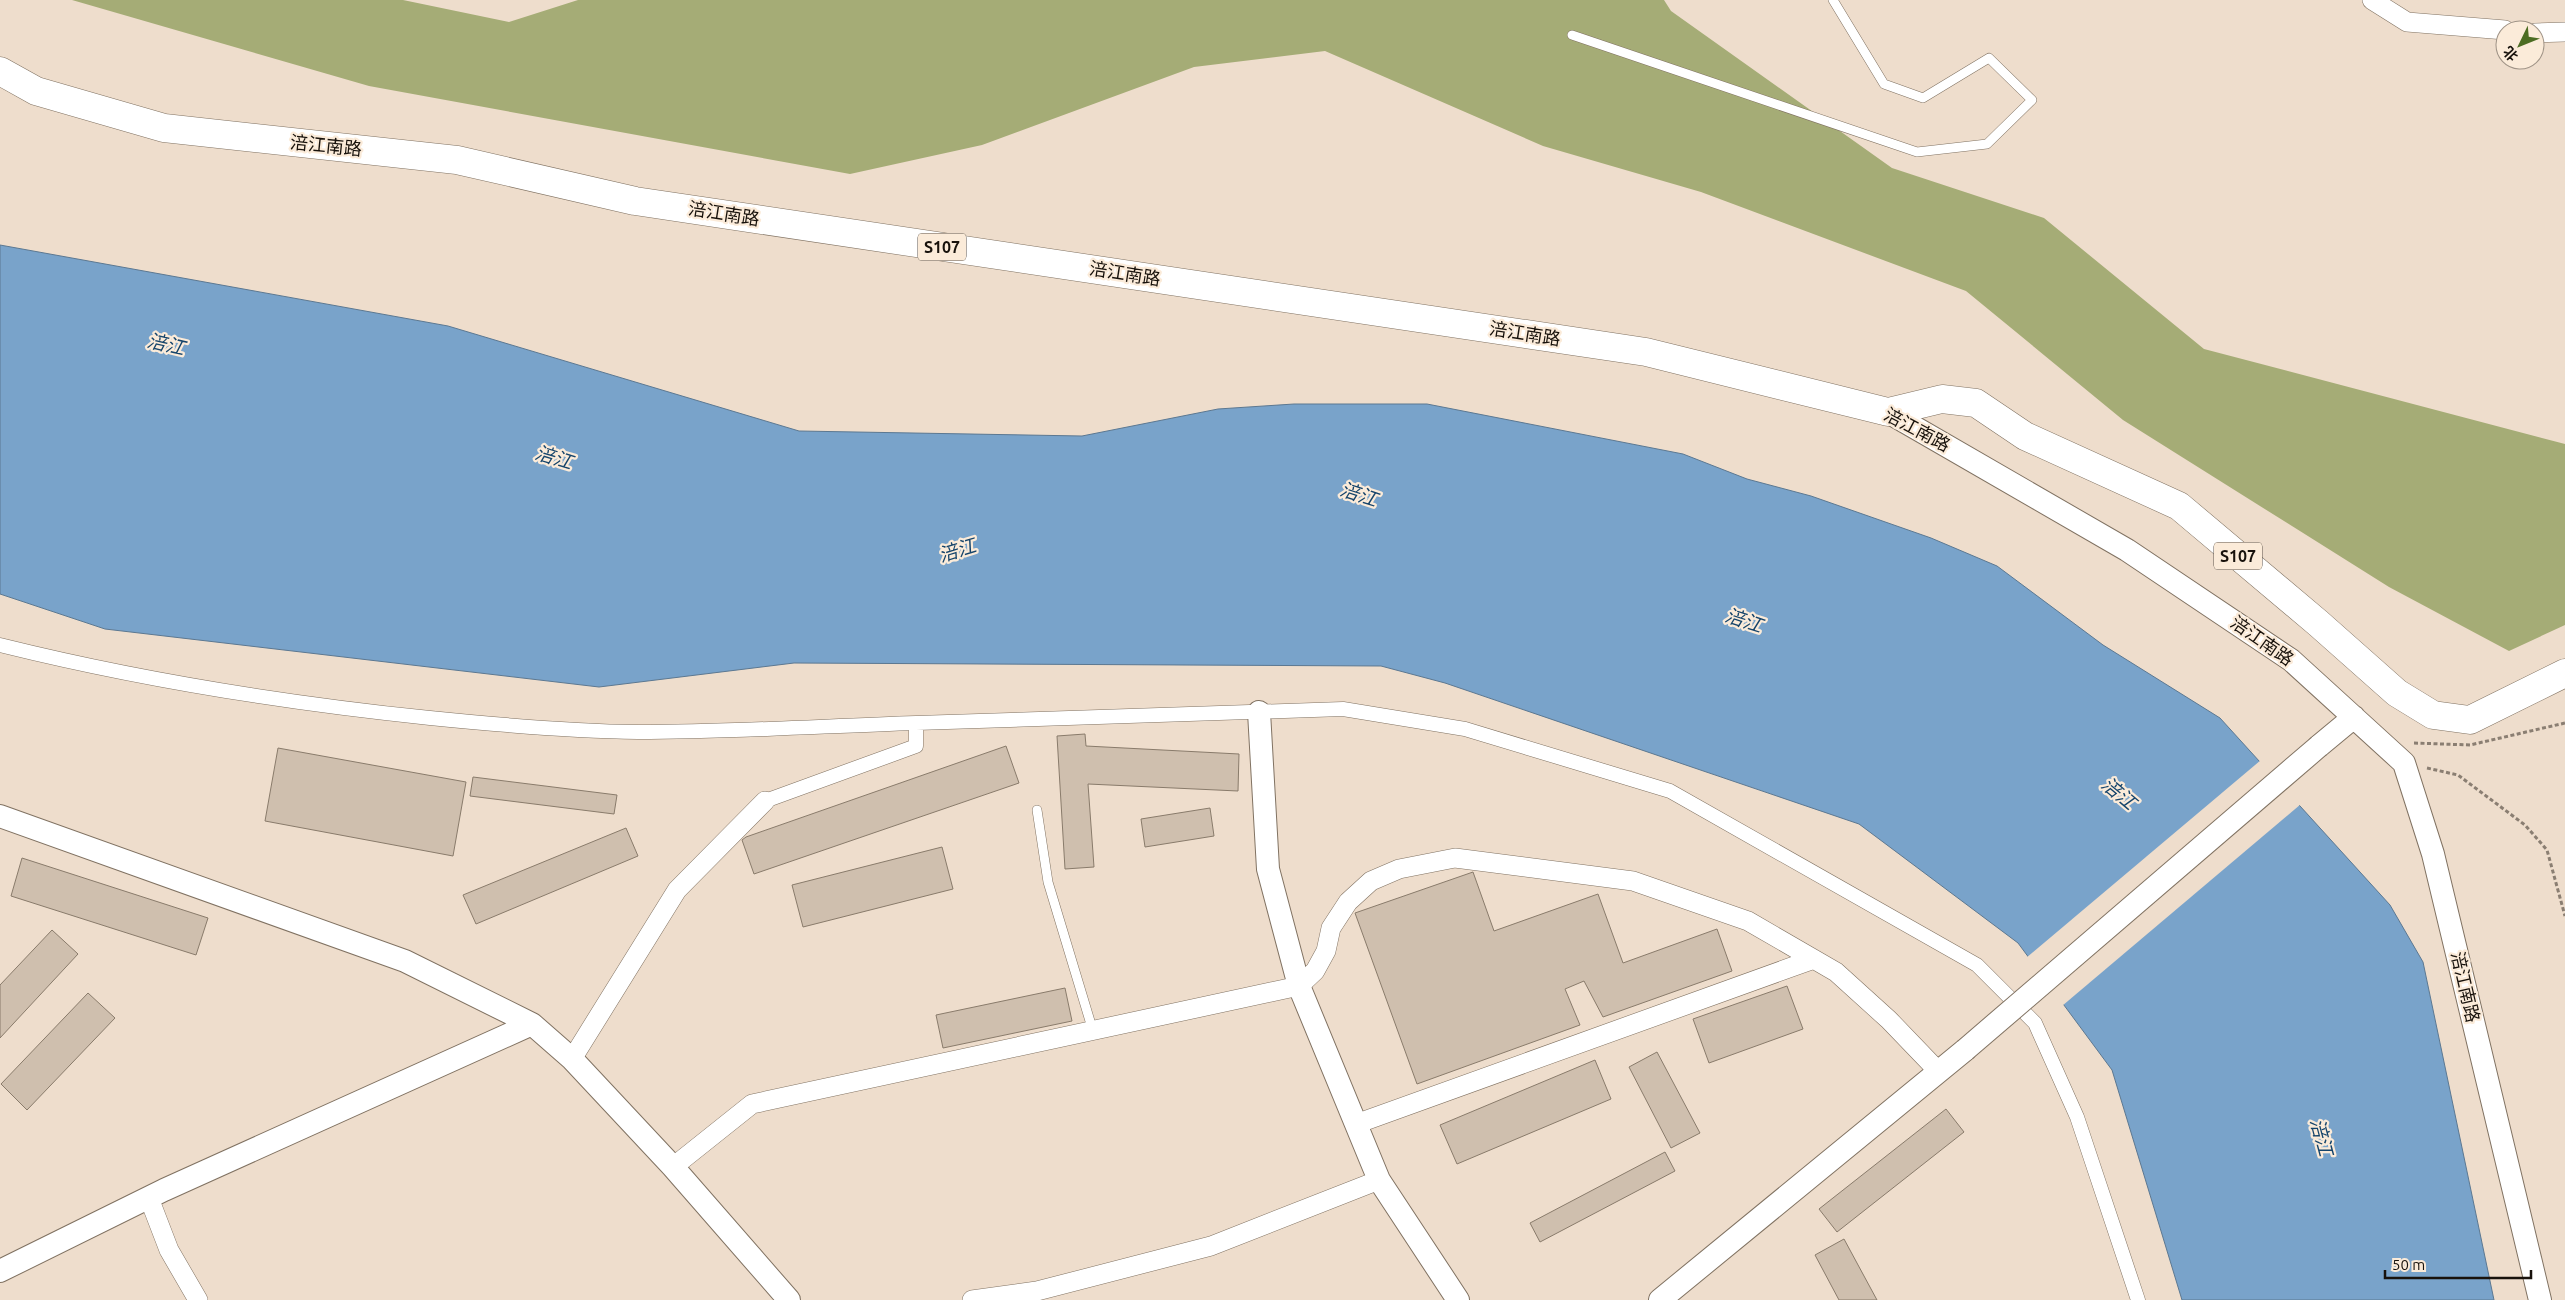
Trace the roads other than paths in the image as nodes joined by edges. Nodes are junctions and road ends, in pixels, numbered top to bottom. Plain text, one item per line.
1 (1833, 0) edge
2 (2372, 0) edge
3 (2495, 29) edge
4 (2565, 32) edge
5 (2545, 33) edge
6 (1572, 35) dead end
7 (0, 71) edge
8 (1888, 412) junction
9 (0, 645) edge
10 (2565, 673) edge
11 (1258, 712) junction
12 (2354, 716) junction
13 (916, 723) junction
14 (765, 801) joint
15 (1037, 810) dead end
16 (0, 816) edge
17 (1814, 959) junction
18 (1299, 986) junction
19 (532, 1024) junction
20 (1093, 1031) junction
21 (572, 1059) junction
22 (1938, 1071) junction
23 (1356, 1124) junction
24 (674, 1168) junction
25 (1379, 1180) junction
26 (148, 1198) junction
27 (0, 1271) edge
28 (198, 1300) edge
29 (789, 1300) edge
30 (972, 1300) edge
31 (1458, 1300) edge
32 (1660, 1300) edge
33 (2138, 1300) edge
34 (2540, 1300) edge

1 - 6 lane
2 - 3 street
4 - 5 street
7 - 8 main road, 涪江南路 / S107
8 - 10 main road, S107
8 - 12 street, 涪江南路
9 - 13 street
11 - 13 street
11 - 18 street
11 - 33 street
12 - 22 street, bridge
12 - 34 street, 涪江南路
13 - 14 street
14 - 21 street
15 - 20 lane
16 - 19 street
17 - 18 street
17 - 22 street
17 - 23 street
18 - 20 street
18 - 23 street
19 - 21 street
19 - 26 street
20 - 24 street
21 - 24 street
22 - 32 street
23 - 25 street
24 - 29 street
25 - 30 street
25 - 31 street
26 - 27 street
26 - 28 street

